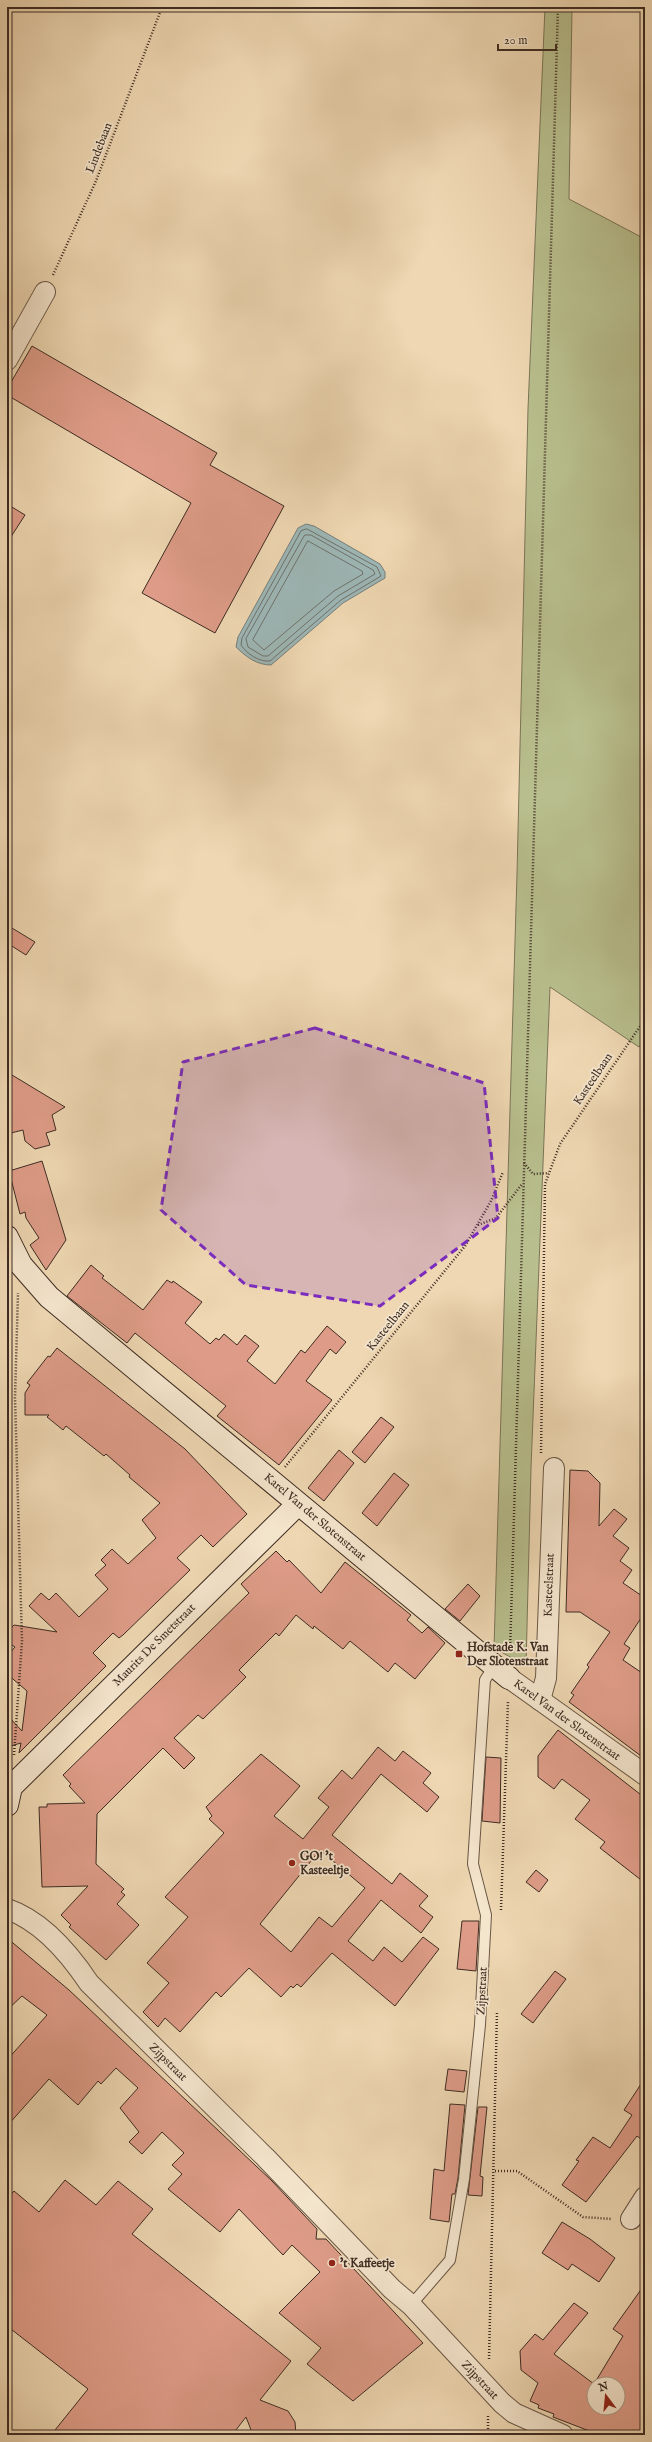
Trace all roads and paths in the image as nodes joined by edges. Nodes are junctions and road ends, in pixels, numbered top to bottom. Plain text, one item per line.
1 (162, 7) edge
2 (558, 7) edge
3 (45, 292) joint
4 (7, 360) edge
5 (645, 1019) edge
6 (523, 1162) junction
7 (503, 1172) dead end
8 (550, 1173) junction
9 (522, 1183) junction
10 (477, 1226) junction
11 (7, 1237) edge
12 (21, 1264) junction
13 (554, 1468) joint
14 (273, 1482) junction
15 (298, 1504) junction
16 (502, 1672) junction
17 (540, 1700) junction
18 (645, 1775) edge
19 (8, 1792) edge
20 (7, 1909) edge
21 (500, 1917) dead end
22 (497, 2005) dead end
23 (495, 2171) junction
24 (645, 2197) edge
25 (631, 2219) joint
26 (411, 2305) junction
27 (488, 2389) junction
28 (488, 2435) edge
29 (563, 2435) edge

1 - 3 path, Lindebaan
2 - 6 path
3 - 4 street
5 - 8 path, Kasteelbaan
6 - 8 path
6 - 9 path
7 - 10 path, Kasteelbaan
8 - 13 path, Kasteelbaan
9 - 10 path
9 - 16 path
10 - 14 path, Kasteelbaan
11 - 12 street, Karel Van der Slotenstraat
12 - 14 street, Karel Van der Slotenstraat
12 - 19 path
13 - 17 street, Kasteelstraat
14 - 15 street, Karel Van der Slotenstraat
15 - 16 street, Karel Van der Slotenstraat
15 - 19 street, Maurits De Smetstraat
16 - 17 street, Karel Van der Slotenstraat
16 - 21 path
16 - 26 lane, Zijpstraat
17 - 18 street, Karel Van der Slotenstraat
20 - 26 street, Zijpstraat
22 - 23 path
23 - 25 path
23 - 27 path
24 - 25 street
26 - 27 street, Zijpstraat
27 - 28 path
27 - 29 street, Zijpstraat

